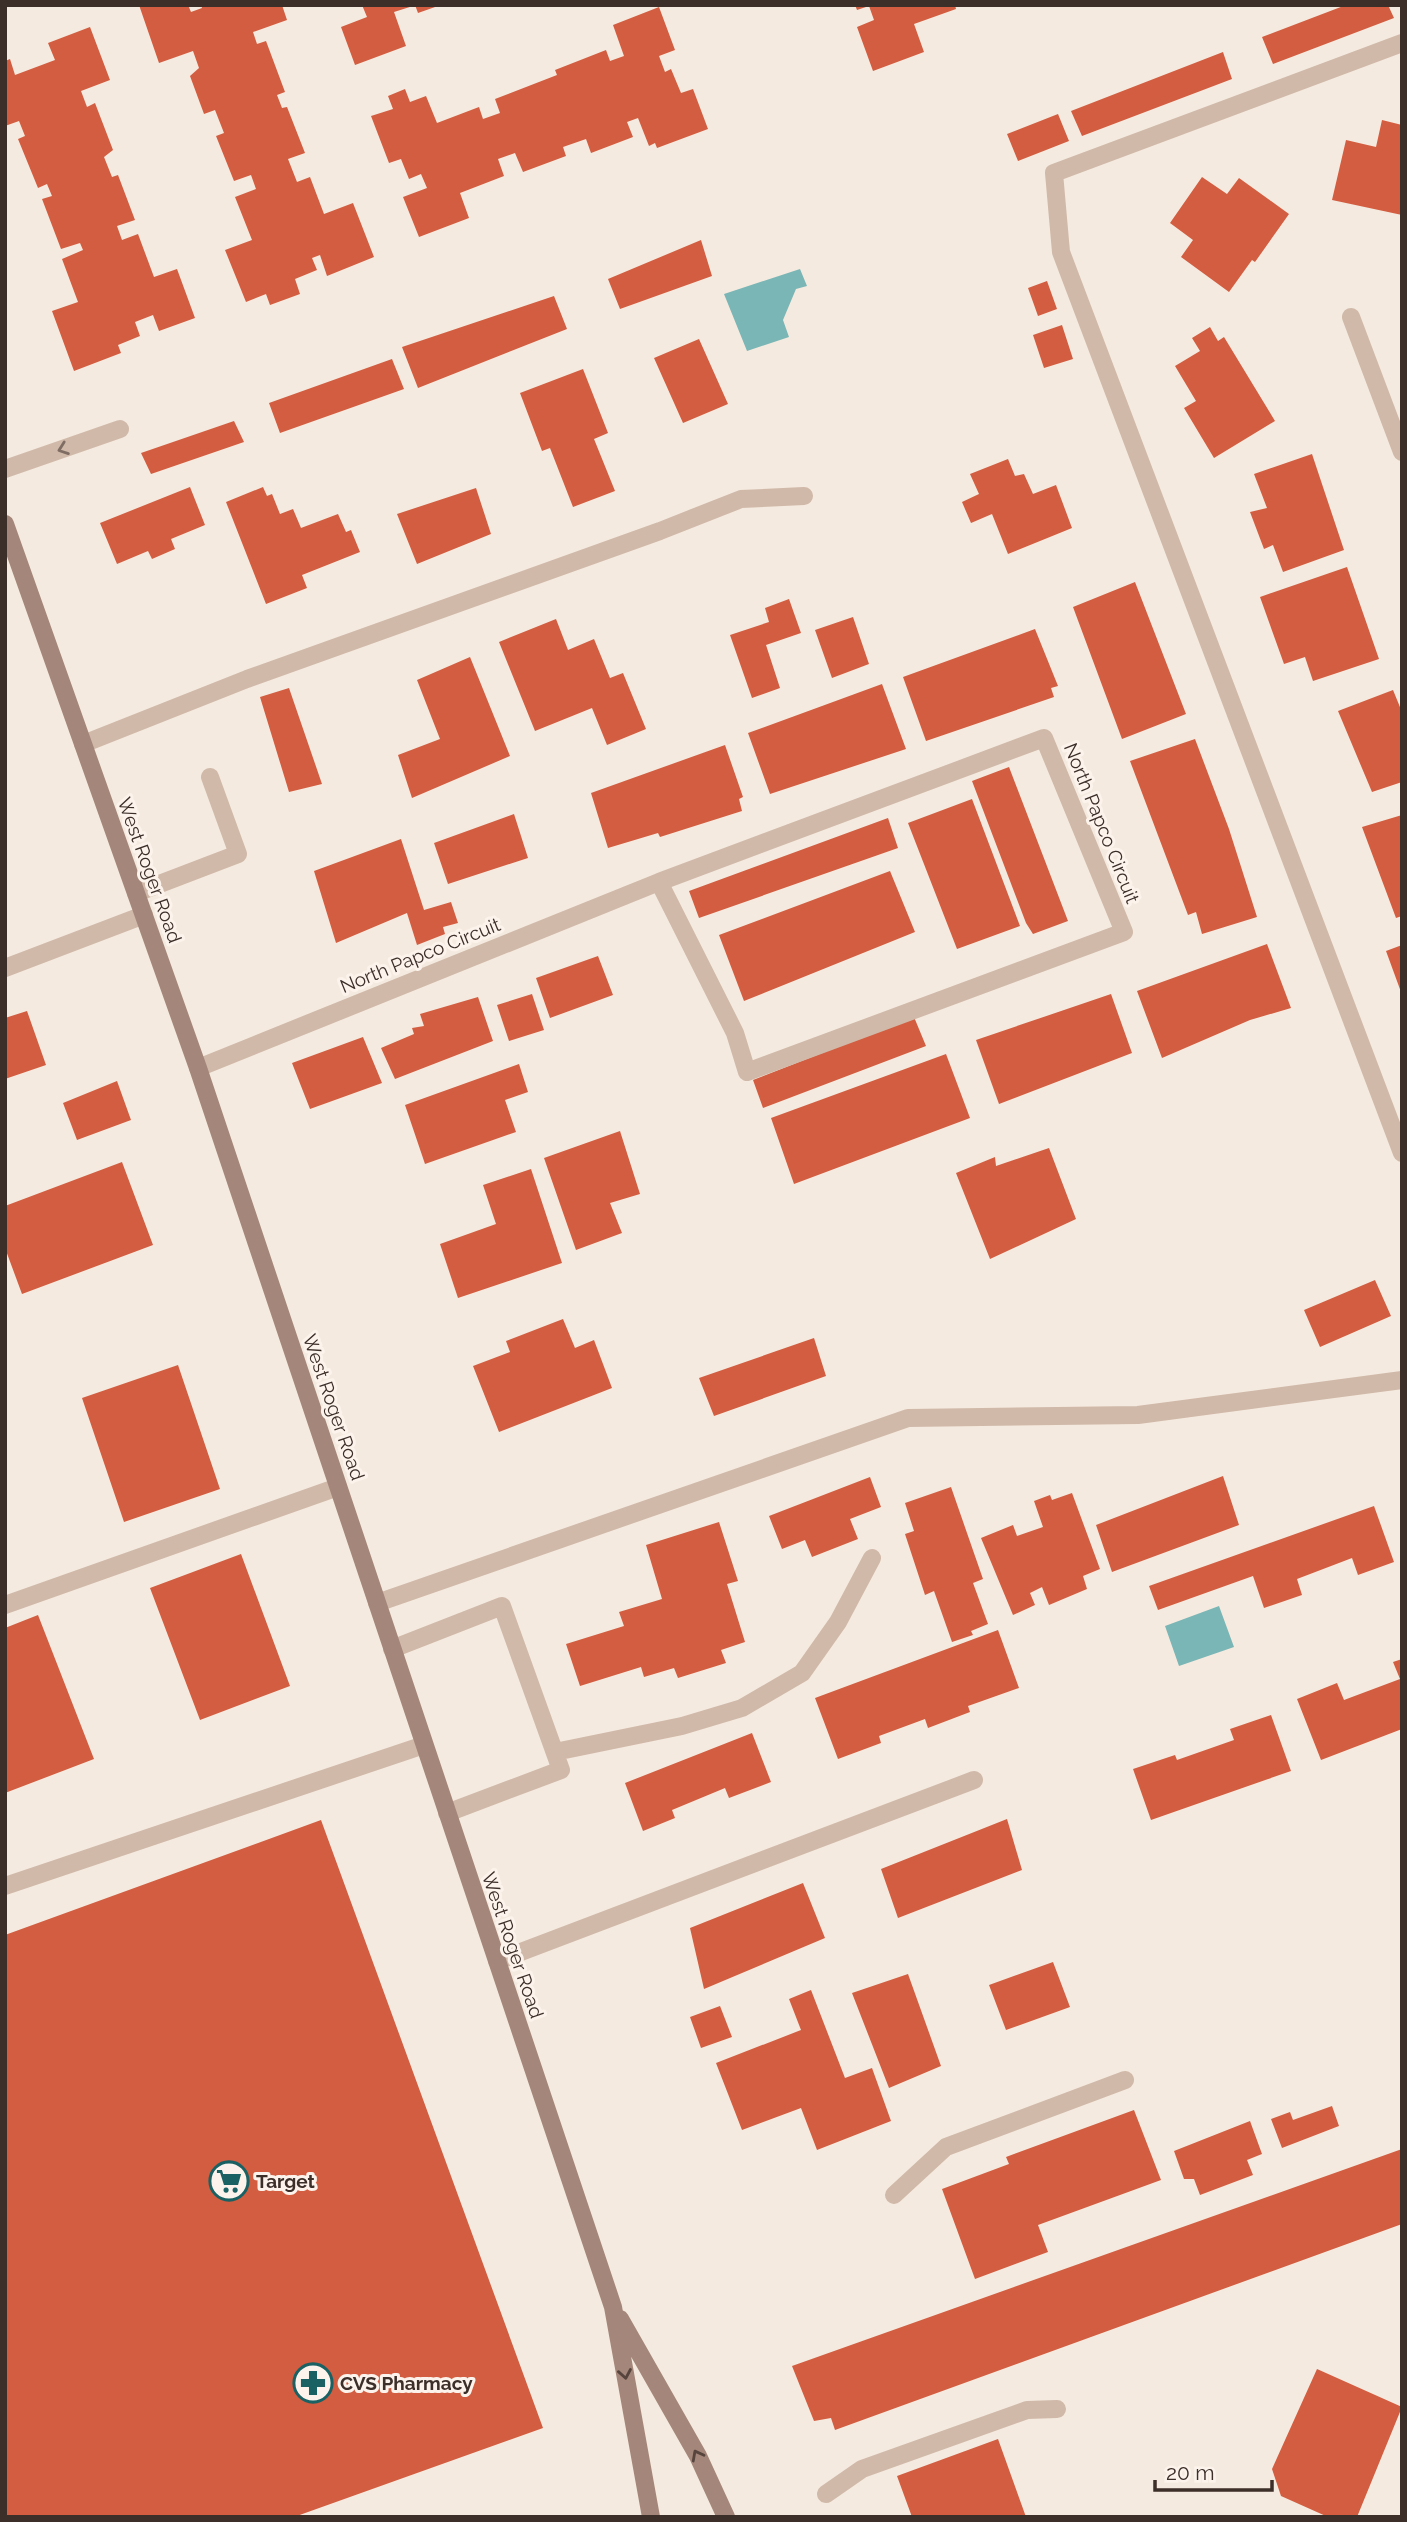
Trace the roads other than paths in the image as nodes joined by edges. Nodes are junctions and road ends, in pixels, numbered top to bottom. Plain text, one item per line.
1 (1402, 43) edge
2 (1351, 317) dead end
3 (120, 429) dead end
4 (1402, 452) edge
5 (5, 469) edge
6 (804, 496) dead end
7 (5, 524) edge
8 (83, 744) junction
9 (210, 777) dead end
10 (659, 881) junction
11 (136, 893) junction
12 (144, 915) junction
13 (5, 968) edge
14 (198, 1068) junction
15 (1402, 1153) edge
16 (1402, 1380) edge
17 (338, 1488) junction
18 (872, 1558) dead end
19 (377, 1603) junction
20 (5, 1605) edge
21 (392, 1649) junction
22 (424, 1745) junction
23 (555, 1752) junction
24 (974, 1780) dead end
25 (447, 1813) junction
26 (5, 1886) edge
27 (497, 1961) junction
28 (1125, 2080) dead end
29 (894, 2195) dead end
30 (613, 2307) junction
31 (1057, 2409) dead end
32 (826, 2494) dead end
33 (651, 2517) edge
34 (726, 2517) edge

1 - 15 street
2 - 4 street
3 -> 5 street
6 - 8 street
7 - 8 street, West Roger Road
8 - 11 street, West Roger Road
9 - 11 street
10 - 10 street, North Papco Circuit
10 - 14 street, North Papco Circuit
11 - 12 street, West Roger Road
12 - 13 street
12 - 14 street, West Roger Road
14 - 17 street, West Roger Road
16 - 19 street
17 - 19 street, West Roger Road
17 - 20 street
18 - 23 street
19 - 21 street, West Roger Road
21 - 22 street, West Roger Road
21 - 23 street
22 - 25 street, West Roger Road
22 - 26 street
23 - 25 street
24 - 27 street
25 - 27 street, West Roger Road
27 - 30 street, West Roger Road
28 - 29 street
30 -> 33 street, West Roger Road
34 -> 30 street, West Roger Road
31 - 32 street

